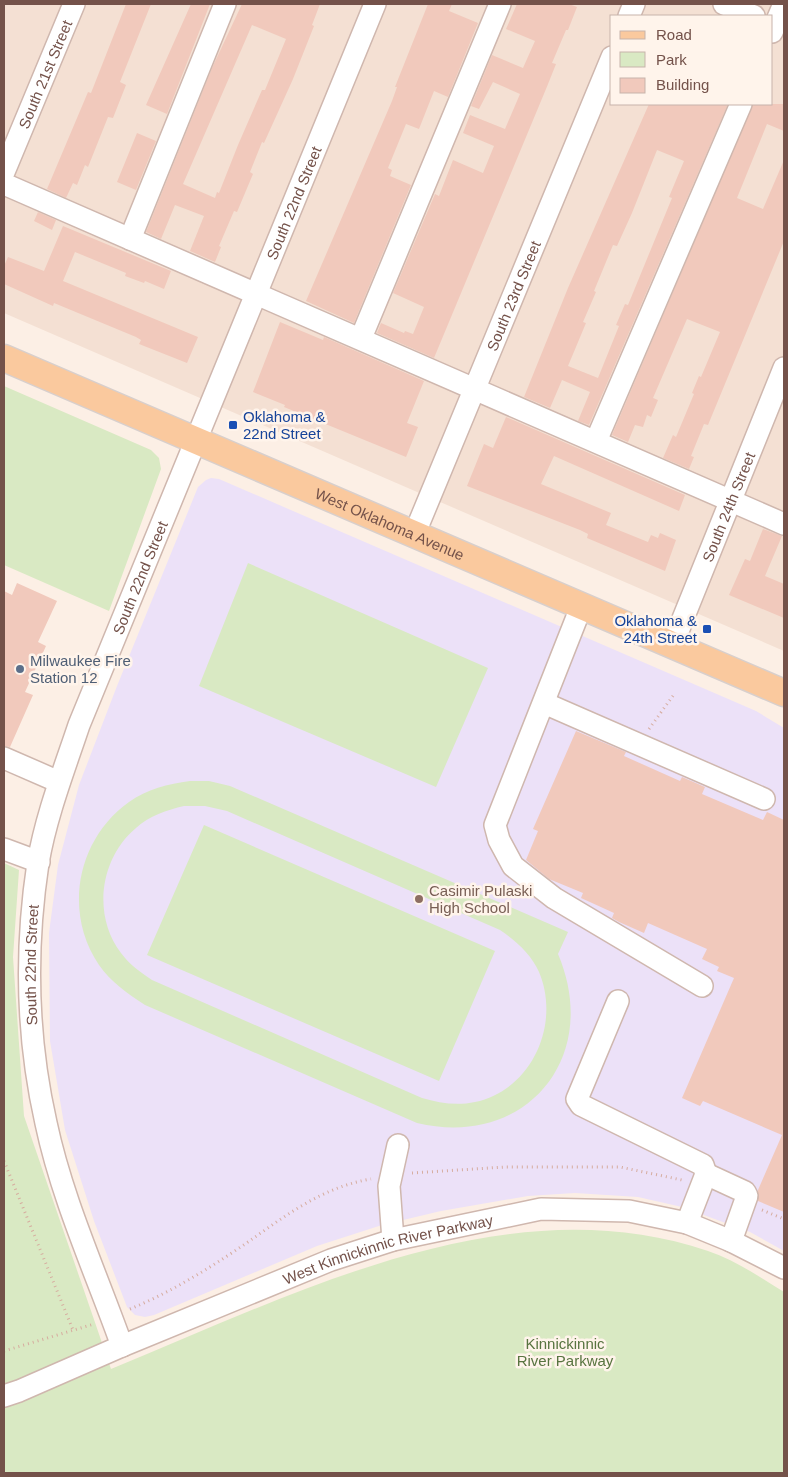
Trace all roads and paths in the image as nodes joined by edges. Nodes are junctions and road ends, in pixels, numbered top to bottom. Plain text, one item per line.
1 (74, 4) edge
2 (225, 4) edge
3 (374, 4) edge
4 (500, 4) edge
5 (724, 4) edge
6 (784, 4) edge
7 (752, 15) edge
8 (776, 27) edge
9 (610, 63) edge
10 (741, 105) edge
11 (4, 172) edge
12 (4, 184) edge
13 (130, 238) junction
14 (257, 293) junction
15 (361, 338) junction
16 (4, 358) edge
17 (784, 368) edge
18 (474, 388) junction
19 (596, 441) junction
20 (197, 442) junction
21 (730, 500) junction
22 (784, 524) edge
23 (414, 535) junction
24 (581, 607) junction
25 (672, 646) junction
26 (675, 693) dead end
27 (781, 694) edge
28 (544, 704) junction
29 (638, 744) junction
30 (4, 758) edge
31 (59, 782) junction
32 (764, 799) dead end
33 (4, 849) edge
34 (38, 862) junction
35 (702, 986) dead end
36 (618, 1001) dead end
37 (398, 1145) dead end
38 (4, 1161) edge
39 (706, 1174) junction
40 (687, 1223) junction
41 (393, 1240) junction
42 (731, 1241) junction
43 (784, 1268) edge
44 (73, 1330) dead end
45 (122, 1346) junction
46 (4, 1396) edge

1 - 11 street, South 21st Street
2 - 13 street
3 - 14 street, South 22nd Street
4 - 15 street
5 - 7 street
6 - 8 street
9 - 18 street, South 23rd Street
10 - 19 street
12 - 13 street
13 - 14 street
14 - 15 street
14 - 20 street, South 22nd Street
15 - 18 street
16 - 20 main road, West Oklahoma Avenue
17 - 21 street, South 24th Street
18 - 19 street
18 - 23 street, South 23rd Street
19 - 21 street
20 - 23 main road, West Oklahoma Avenue
20 - 31 street, South 22nd Street
21 - 22 street
21 - 25 street, South 24th Street
23 - 24 main road, West Oklahoma Avenue
24 - 25 main road, West Oklahoma Avenue
24 - 28 street
25 - 27 main road, West Oklahoma Avenue
26 - 29 path
28 - 29 street
28 - 35 street
29 - 32 street
30 - 31 street
31 - 34 street, South 22nd Street
33 - 34 street
34 - 45 street, South 22nd Street
36 - 39 street
37 - 41 street
38 - 44 path
39 - 40 street
39 - 42 street
40 - 41 street, West Kinnickinnic River Parkway
40 - 42 street, West Kinnickinnic River Parkway
41 - 45 street, West Kinnickinnic River Parkway
42 - 43 street, West Kinnickinnic River Parkway
45 - 46 street, West Kinnickinnic River Parkway

